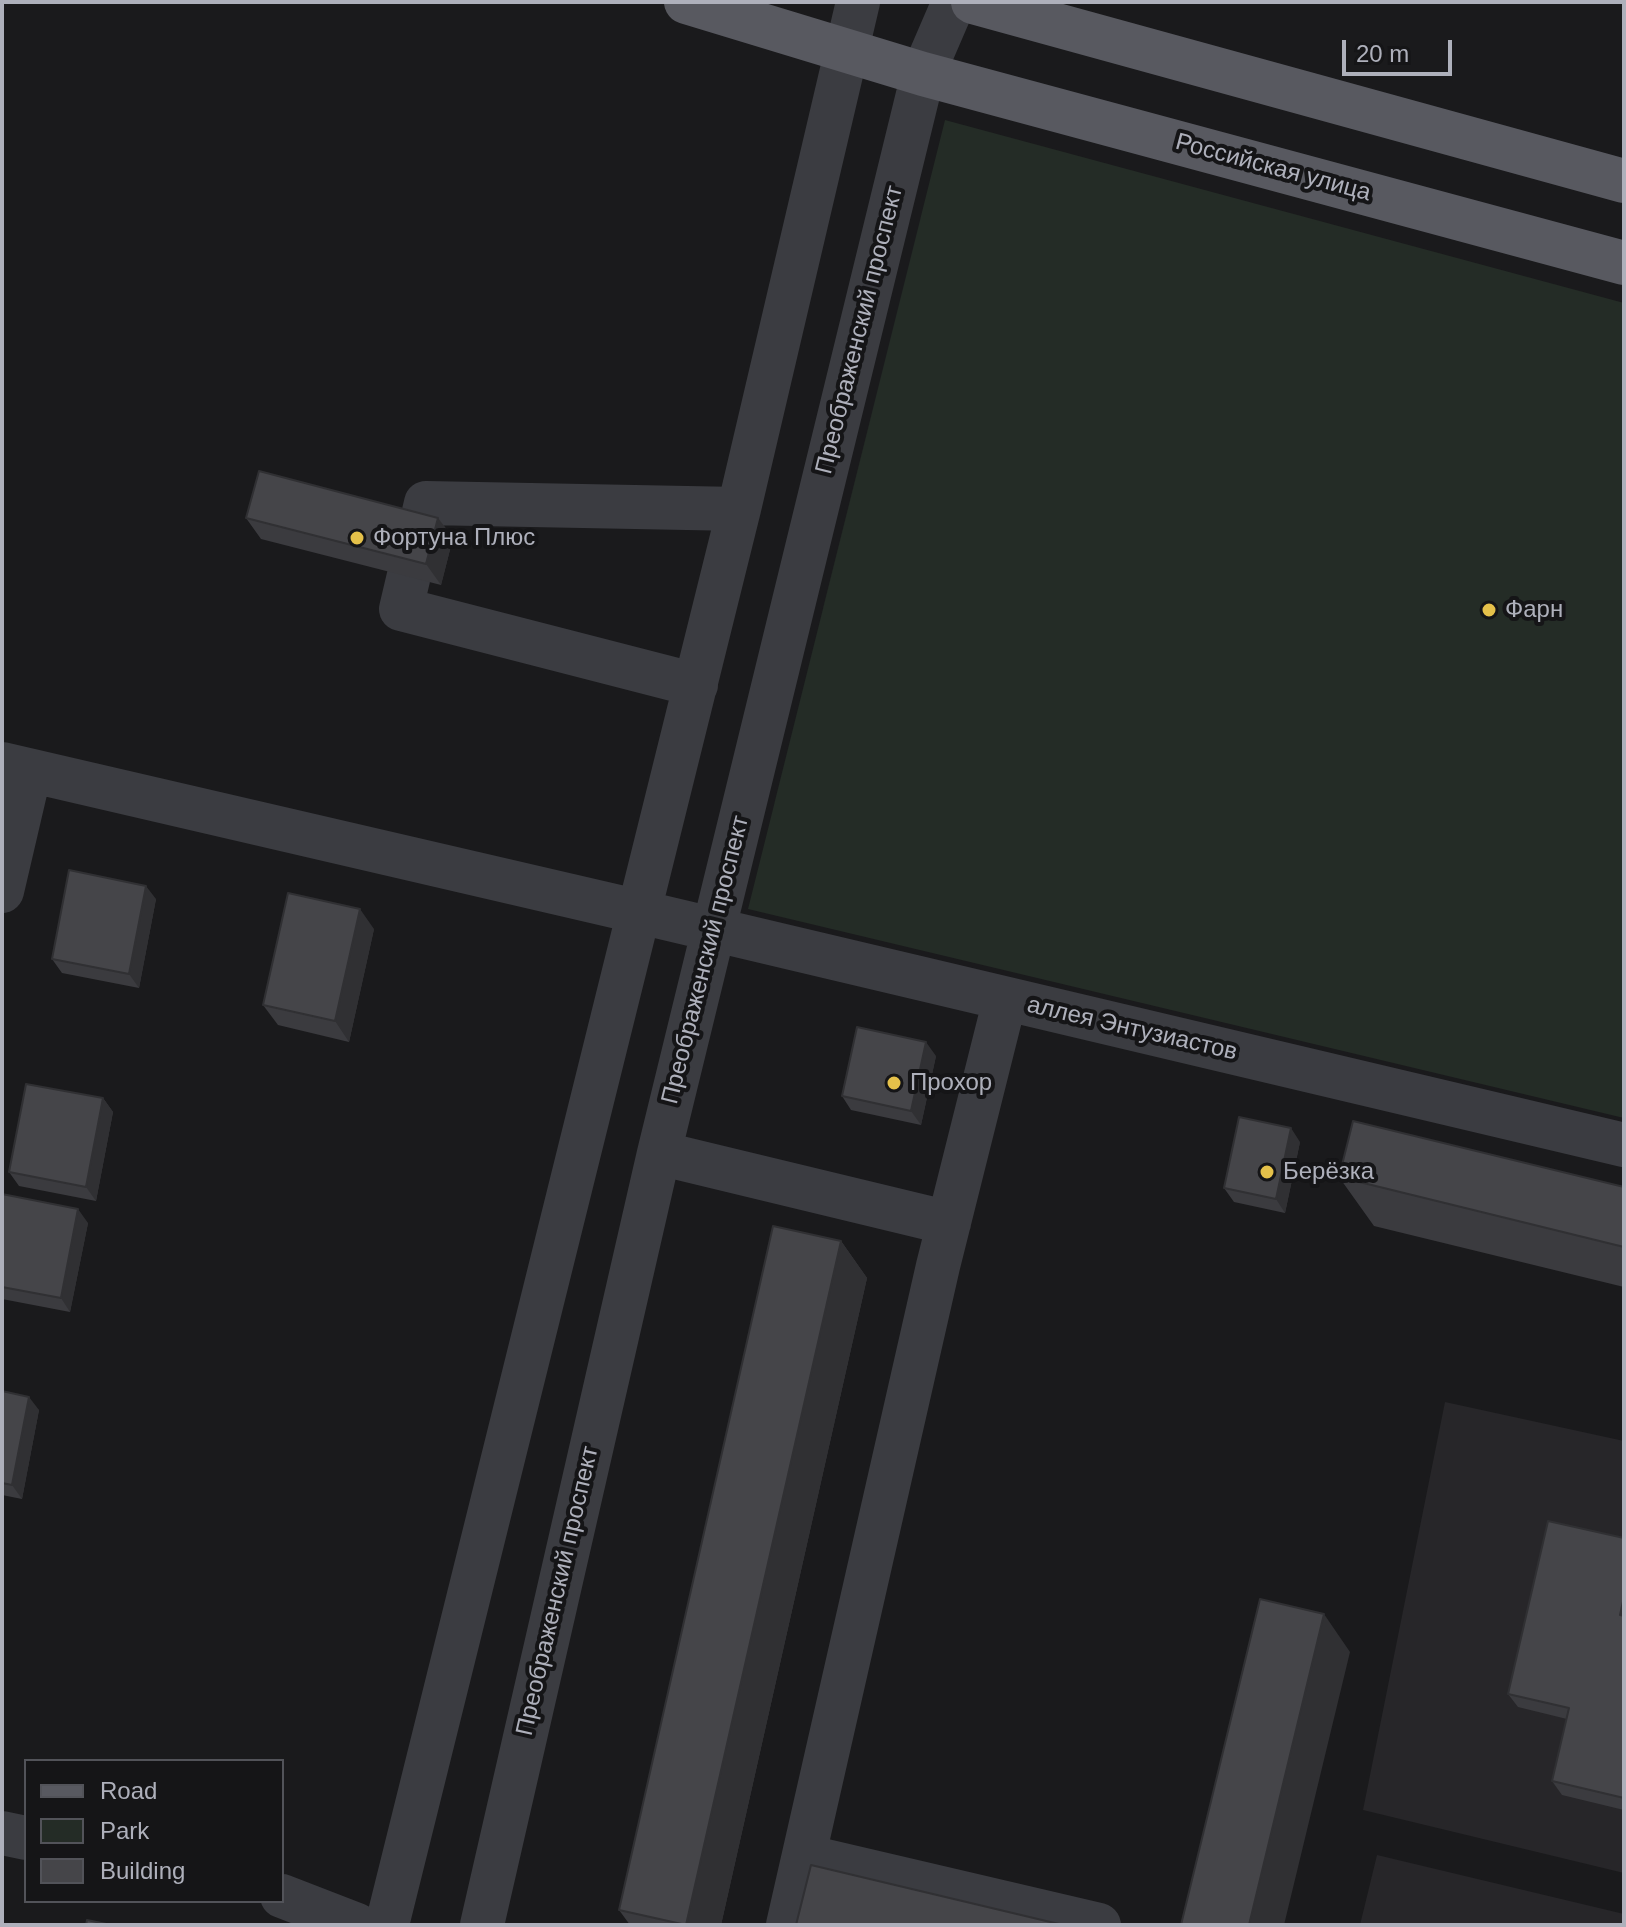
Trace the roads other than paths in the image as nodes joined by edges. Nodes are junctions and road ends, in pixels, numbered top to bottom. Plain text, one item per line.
1 (686, 2) edge
2 (858, 2) edge
3 (954, 2) edge
4 (973, 2) edge
5 (845, 52) junction
6 (923, 74) junction
7 (1624, 181) edge
8 (1624, 263) edge
9 (739, 509) junction
10 (696, 685) junction
11 (16, 767) edge
12 (2, 891) edge
13 (640, 912) junction
14 (713, 930) junction
15 (1005, 999) junction
16 (1624, 1145) edge
17 (659, 1153) junction
18 (949, 1223) junction
19 (2, 1833) edge
20 (24, 1838) edge
21 (804, 1856) junction
22 (284, 1897) edge
23 (357, 1925) edge
24 (387, 1925) edge
25 (482, 1925) edge
26 (788, 1925) edge
27 (1099, 1925) edge

1 - 5 main road, Российская улица
2 - 5 street
3 - 6 street, Преображенский проспект
4 - 7 main road
5 - 6 main road, Российская улица
5 - 9 street
6 - 8 main road, Российская улица
6 - 14 street, Преображенский проспект
9 - 10 street
9 - 10 street
10 - 13 street
11 - 12 street
11 - 13 street, аллея Энтузиастов
13 - 14 street, аллея Энтузиастов
13 - 24 street
14 - 15 street, аллея Энтузиастов
14 - 17 street, Преображенский проспект
15 - 16 street, аллея Энтузиастов
15 - 18 street
17 - 18 street
17 - 25 street, Преображенский проспект
18 - 21 street
19 - 20 street
21 - 26 street
21 - 27 street
22 - 23 street

